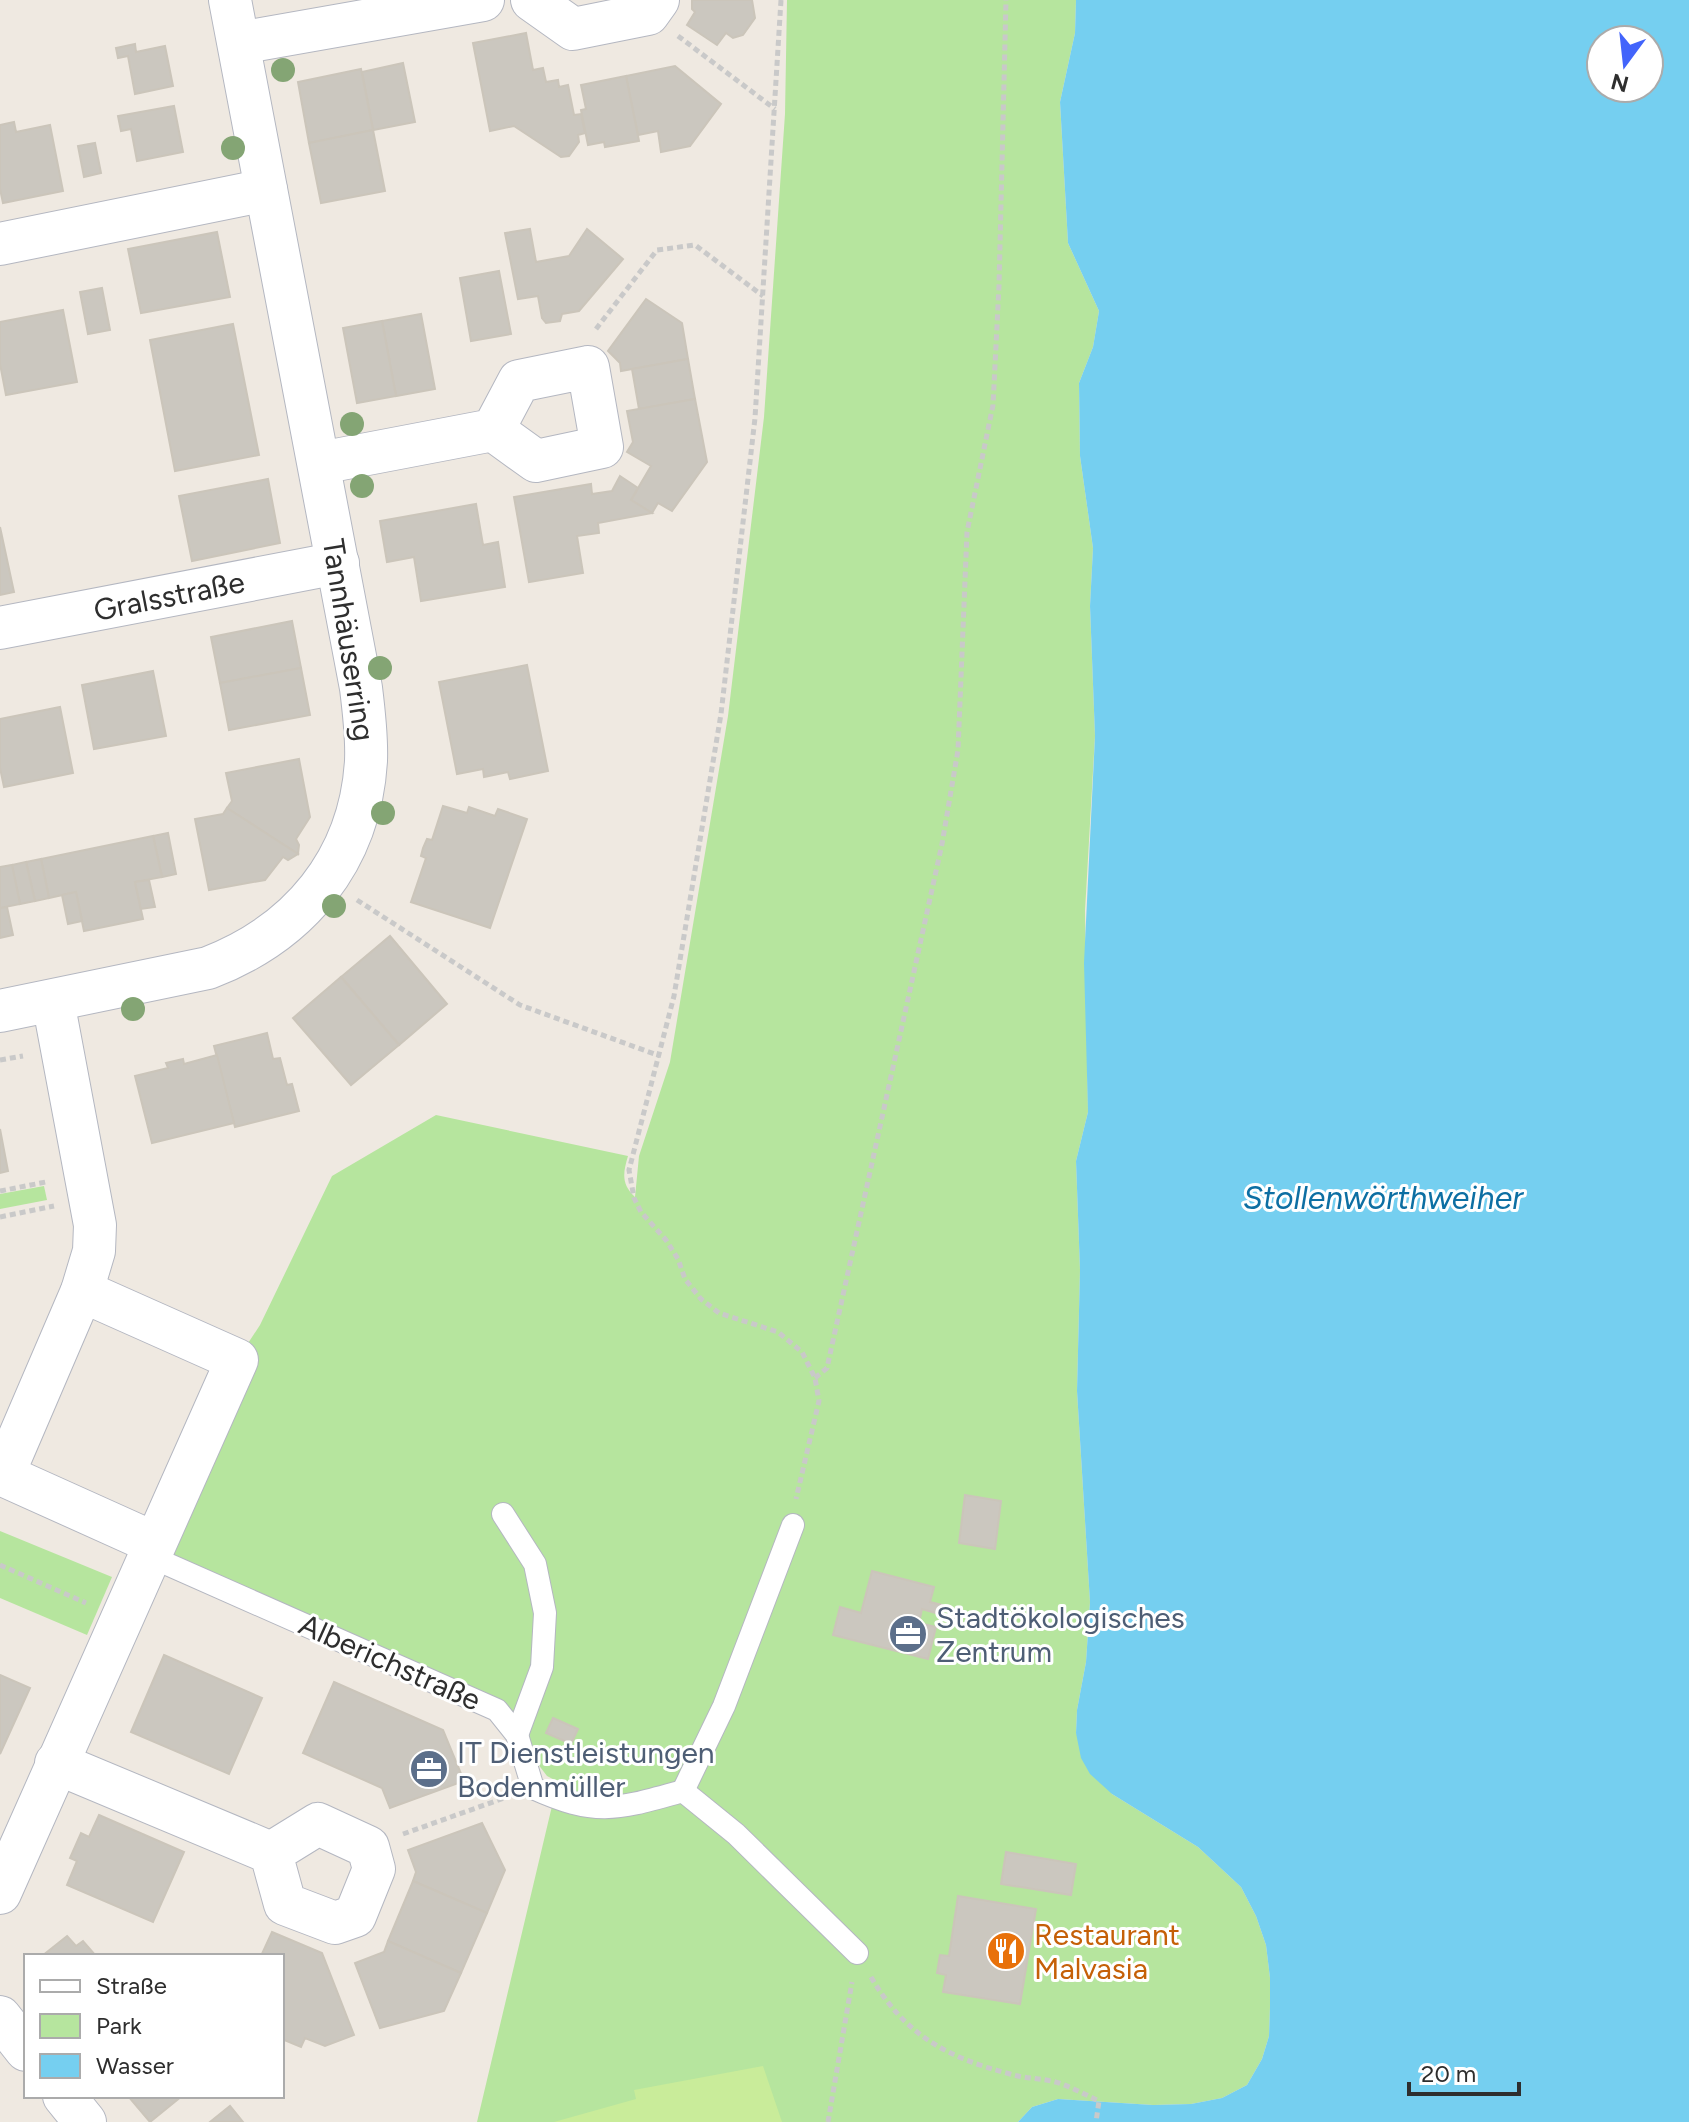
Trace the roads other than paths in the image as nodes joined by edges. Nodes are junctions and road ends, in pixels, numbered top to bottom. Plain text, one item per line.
1 (230, 0) edge
2 (483, 0) edge
3 (532, 0) edge
4 (653, 7) edge
5 (239, 43) junction
6 (266, 190) junction
7 (0, 244) edge
8 (493, 430) junction
9 (320, 463) junction
10 (338, 563) junction
11 (0, 628) edge
12 (53, 1001) junction
13 (0, 1011) edge
14 (82, 1291) junction
15 (503, 1514) dead end
16 (793, 1525) road end
17 (152, 1550) junction
18 (517, 1735) junction
19 (56, 1763) junction
20 (683, 1791) junction
21 (271, 1853) junction
22 (0, 1893) edge
23 (857, 1953) road end
24 (0, 2017) edge
25 (24, 2047) edge
26 (66, 2098) edge
27 (85, 2122) edge

1 - 5 street, Tannhäuserring
2 - 5 street
3 - 4 street
5 - 6 street, Tannhäuserring
6 - 7 street
6 - 9 street, Tannhäuserring
8 - 8 street
8 - 9 street
9 - 10 street, Tannhäuserring
10 - 11 street, Gralsstraße
10 - 12 street, Tannhäuserring
12 - 13 street, Tannhäuserring
12 - 14 street, Alberichstraße
14 - 17 street, Alberichstraße
14 - 17 street
15 - 18 lane
16 - 20 lane
17 - 18 lane, Alberichstraße
17 - 19 street
18 - 20 lane, Alberichstraße
19 - 21 street
19 - 22 street
20 - 23 lane
21 - 21 street
24 - 25 street
26 - 27 street

